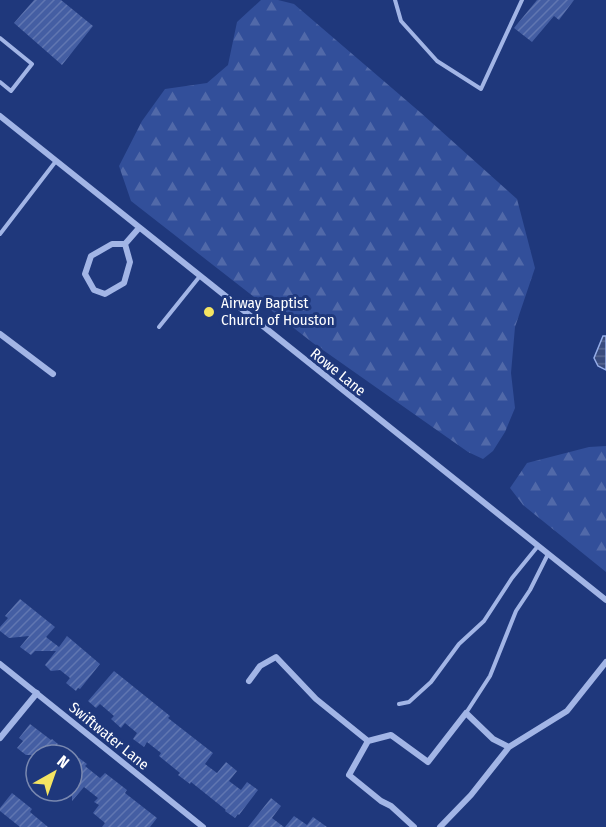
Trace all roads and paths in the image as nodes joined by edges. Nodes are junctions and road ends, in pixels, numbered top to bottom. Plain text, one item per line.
1 (395, 0) edge
2 (522, 0) edge
3 (2, 40) edge
4 (0, 46) edge
5 (0, 82) edge
6 (0, 116) edge
7 (56, 161) junction
8 (139, 228) junction
9 (0, 234) edge
10 (125, 244) junction
11 (200, 276) junction
12 (159, 327) dead end
13 (0, 334) edge
14 (53, 374) dead end
15 (538, 546) junction
16 (548, 554) junction
17 (606, 600) edge
18 (606, 662) edge
19 (0, 664) edge
20 (249, 681) dead end
21 (37, 693) junction
22 (399, 704) dead end
23 (466, 713) junction
24 (0, 738) edge
25 (368, 741) junction
26 (509, 747) junction
27 (203, 827) edge
28 (414, 827) edge
29 (440, 827) edge

1 - 2 lane
3 - 4 lane
3 - 5 lane
6 - 7 street, Rowe Lane
7 - 8 street, Rowe Lane
7 - 9 lane
8 - 10 street
8 - 11 street, Rowe Lane
10 - 10 street
11 - 12 lane
11 - 15 street, Rowe Lane
13 - 14 street
15 - 16 street, Rowe Lane
15 - 22 lane
16 - 17 street, Rowe Lane
16 - 23 lane
18 - 26 street
19 - 21 street, Swiftwater Lane
20 - 25 street
21 - 24 street
21 - 27 street, Swiftwater Lane
23 - 25 street
23 - 26 street
25 - 28 street
26 - 29 street

